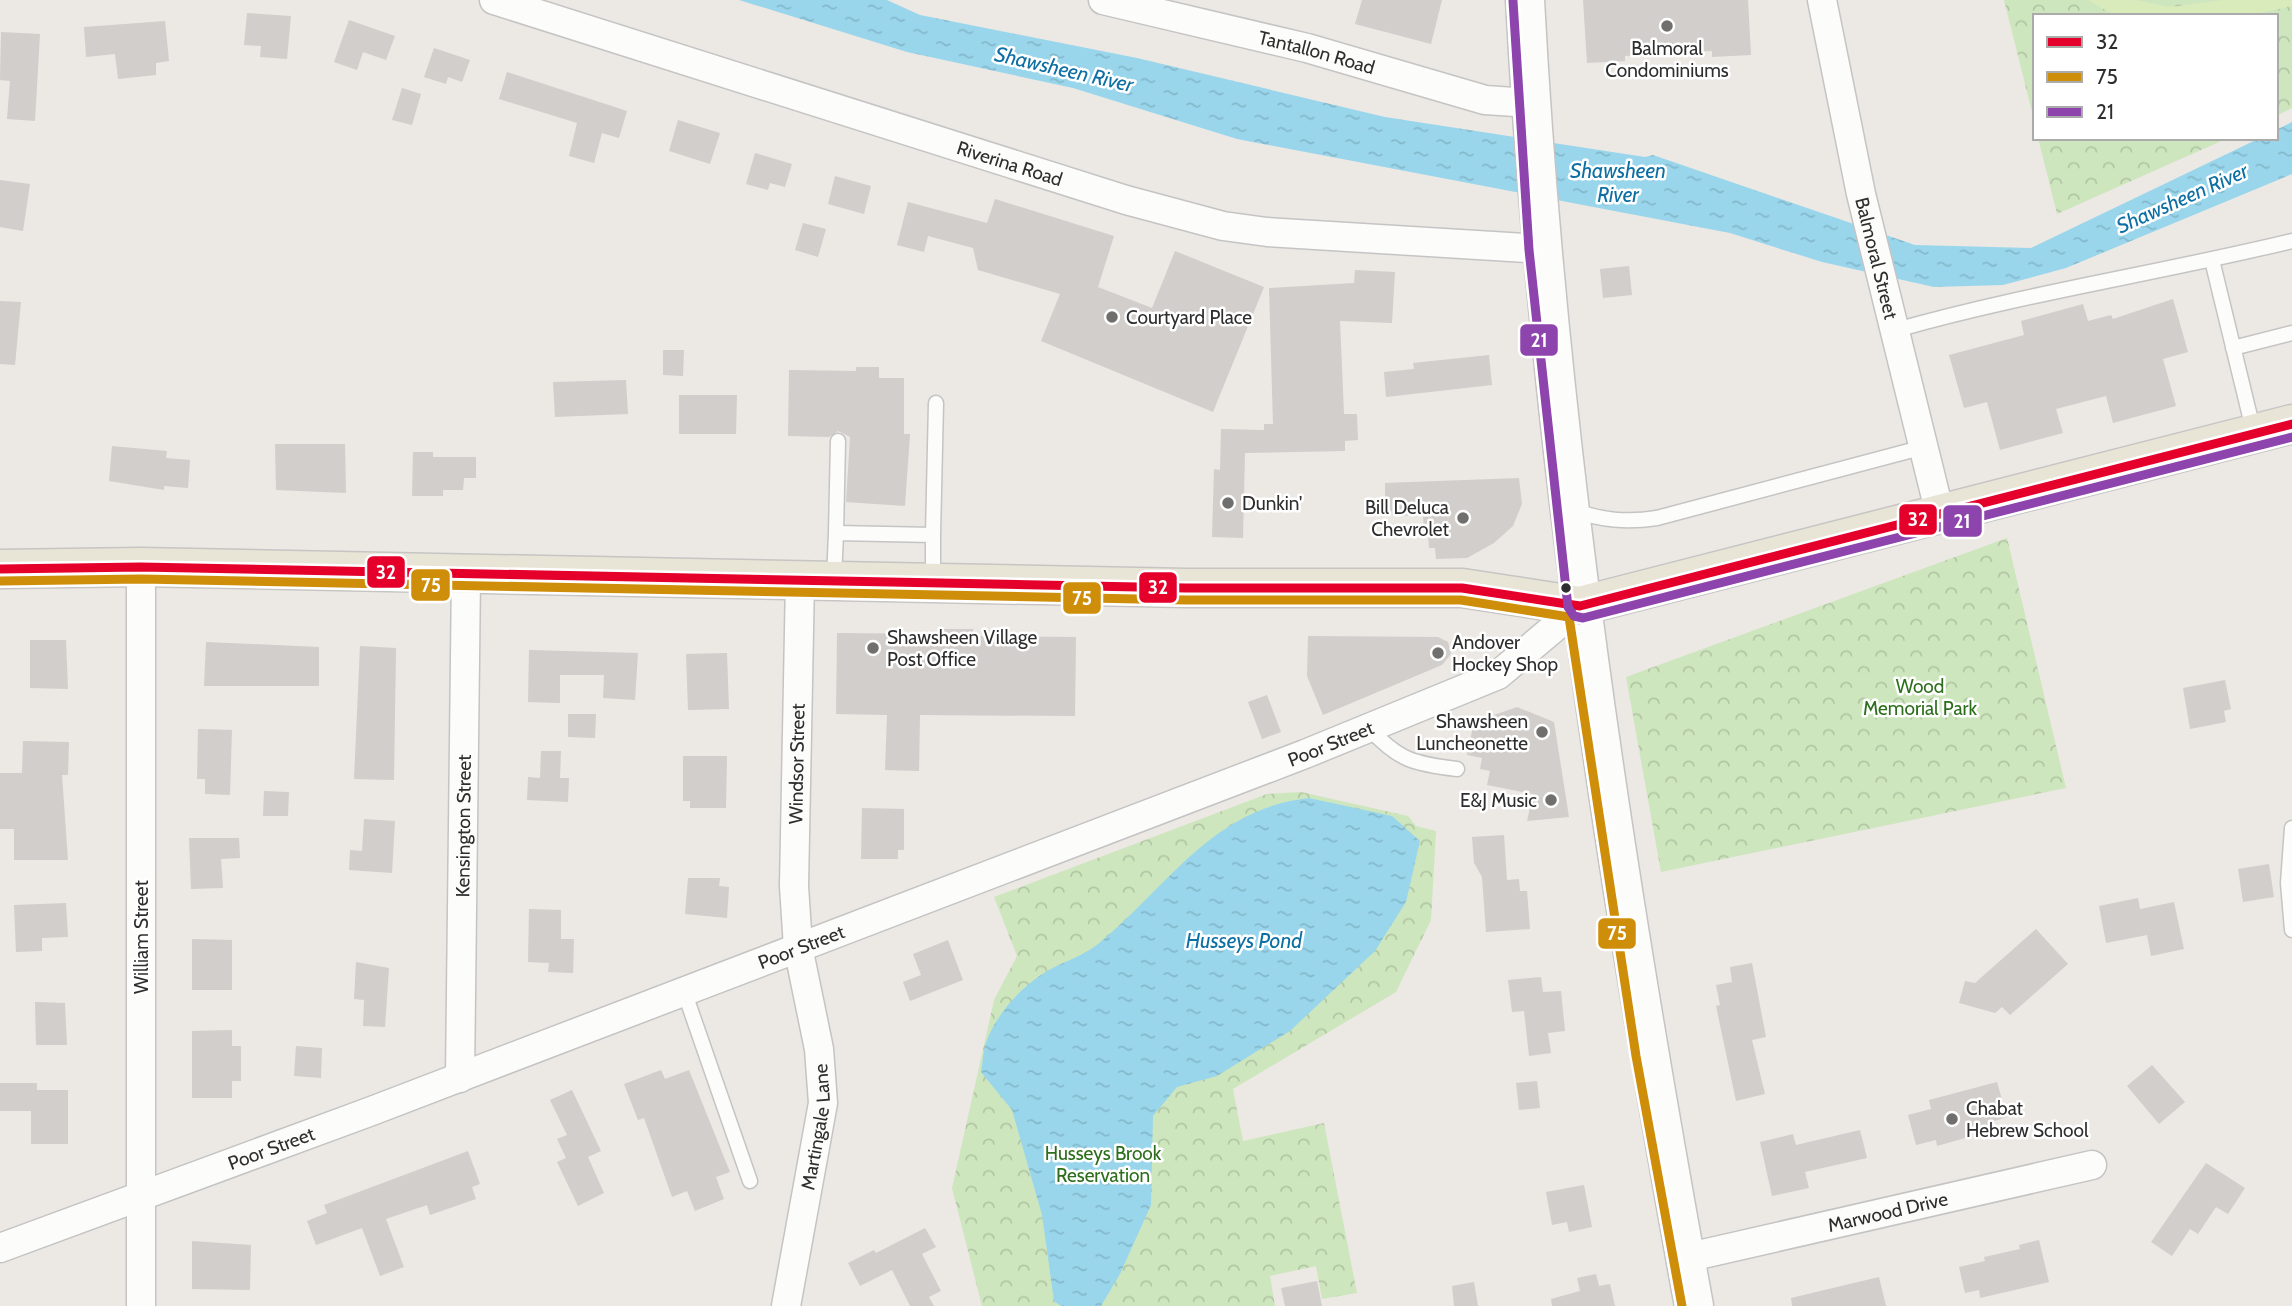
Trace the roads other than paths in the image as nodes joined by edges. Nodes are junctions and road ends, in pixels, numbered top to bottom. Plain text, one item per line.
1 (494, 0) edge
2 (1103, 0) edge
3 (1525, 0) edge
4 (1822, 0) edge
5 (1531, 114) junction
6 (1540, 234) junction
7 (2292, 241) edge
8 (2212, 260) junction
9 (1896, 330) junction
10 (2292, 333) edge
11 (2233, 348) junction
12 (936, 403) dead end
13 (2292, 424) edge
14 (2254, 434) junction
15 (838, 441) dead end
16 (1924, 447) junction
17 (1569, 509) junction
18 (1940, 514) junction
19 (836, 533) junction
20 (933, 535) junction
21 (0, 549) edge
22 (141, 567) junction
23 (0, 569) edge
24 (466, 575) junction
25 (817, 580) junction
26 (933, 582) junction
27 (1580, 606) junction
28 (1369, 728) junction
29 (1457, 769) dead end
30 (2292, 828) edge
31 (2292, 930) edge
32 (798, 947) junction
33 (684, 991) junction
34 (460, 1077) junction
35 (2092, 1165) dead end
36 (750, 1181) dead end
37 (141, 1198) junction
38 (0, 1248) edge
39 (1685, 1258) junction
40 (141, 1306) edge
41 (786, 1306) edge
42 (1694, 1306) edge

1 - 6 street, Riverina Road
2 - 5 street, Tantallon Road
3 - 5 main road
4 - 9 street, Balmoral Street
5 - 6 main road
6 - 17 main road
7 - 8 lane
8 - 9 lane
8 - 11 lane
9 - 16 street, Balmoral Street
10 - 11 lane
11 - 14 lane
12 - 20 lane
13 - 14 main road
14 - 18 main road
15 - 19 lane
16 - 17 lane
16 - 18 street, Balmoral Street
17 - 27 main road
18 - 27 main road
19 - 20 lane
19 - 25 lane
20 - 26 lane
21 - 22 main road
22 - 23 main road
22 - 24 main road
22 - 37 street, William Street
24 - 25 main road
24 - 34 street, Kensington Street
25 - 26 main road
25 - 32 street, Windsor Street
26 - 27 main road
27 - 28 street, Poor Street
27 - 39 main road
28 - 29 lane
28 - 32 street, Poor Street
30 - 31 lane
32 - 33 street, Poor Street
32 - 41 street, Martingale Lane
33 - 34 street, Poor Street
33 - 36 lane
34 - 37 street, Poor Street
35 - 39 street, Marwood Drive
37 - 38 street, Poor Street
37 - 40 street, William Street
39 - 42 main road

